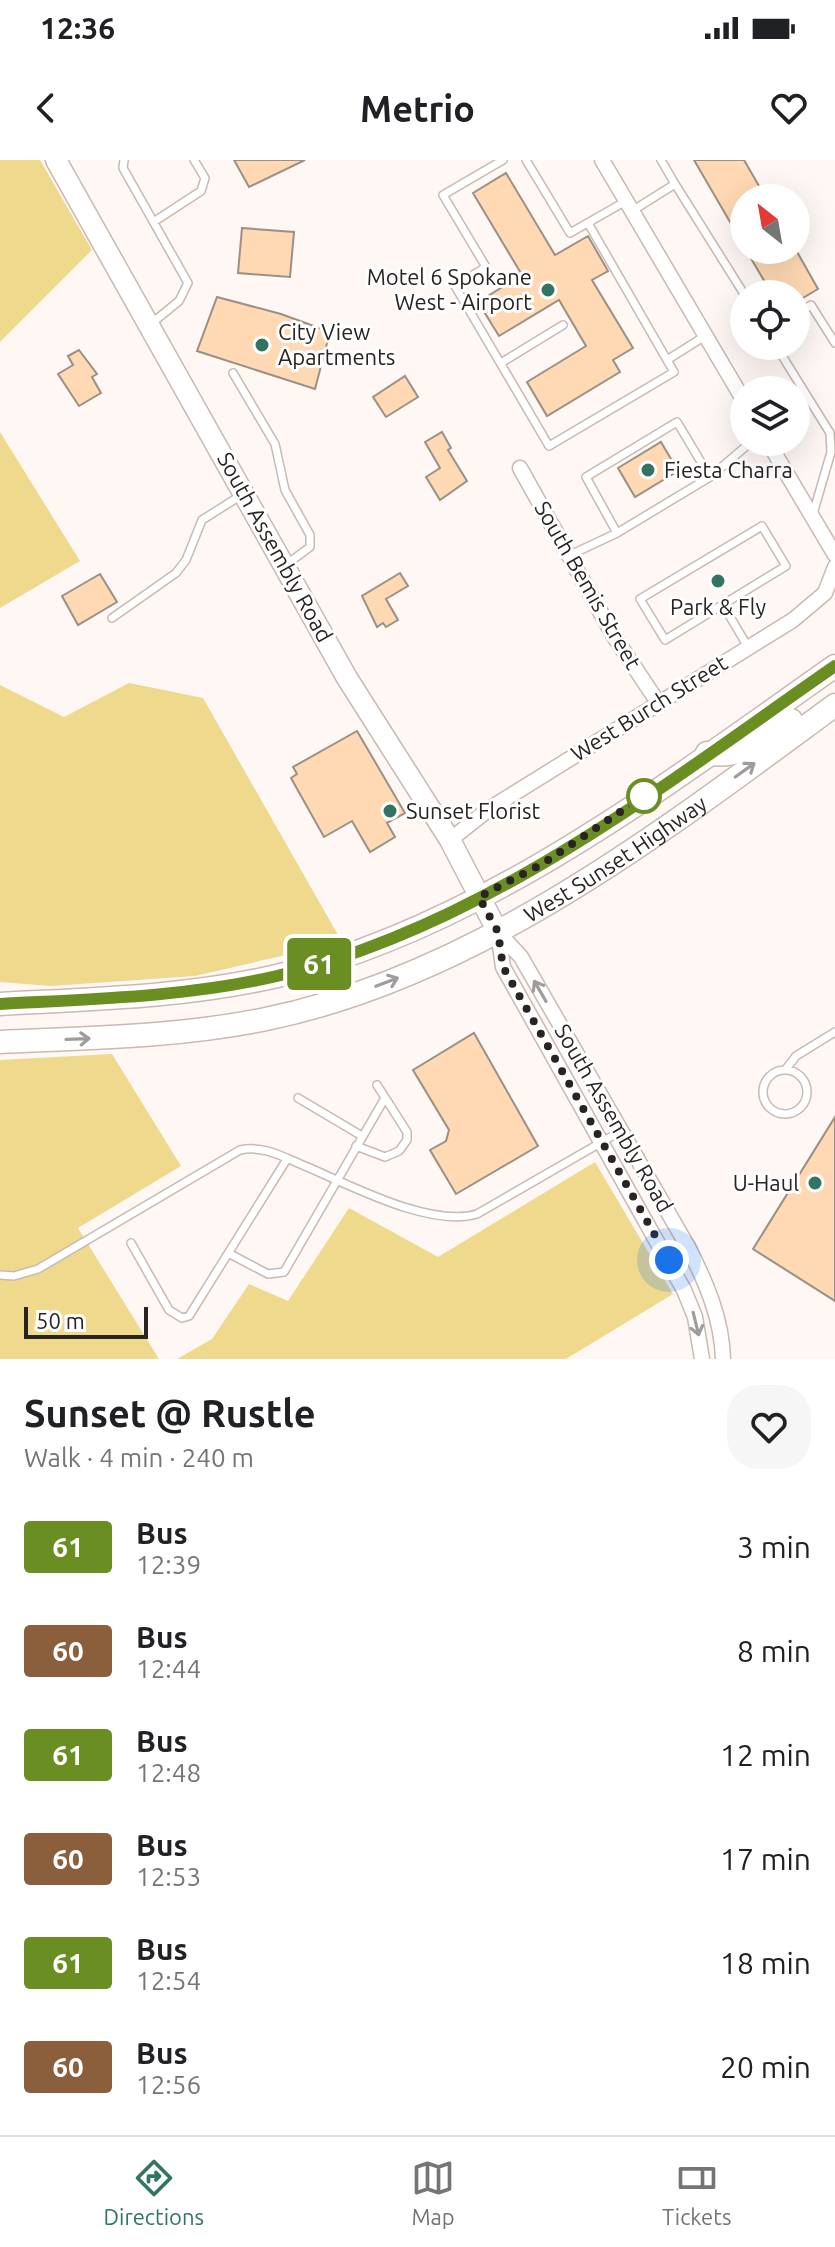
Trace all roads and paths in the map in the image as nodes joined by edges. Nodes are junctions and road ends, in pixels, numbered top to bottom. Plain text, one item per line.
1 (56, 160) edge
2 (124, 160) edge
3 (194, 160) edge
4 (503, 160) edge
5 (526, 160) edge
6 (602, 160) edge
7 (661, 160) edge
8 (675, 184) junction
9 (629, 206) junction
10 (155, 221) junction
11 (588, 223) junction
12 (735, 280) edge
13 (810, 306) edge
14 (150, 324) junction
15 (563, 325) dead end
16 (705, 336) junction
17 (835, 343) edge
18 (667, 360) junction
19 (785, 360) edge
20 (501, 363) junction
21 (233, 373) dead end
22 (730, 378) edge
23 (833, 434) edge
24 (735, 456) edge
25 (776, 456) edge
26 (520, 468) dead end
27 (710, 477) junction
28 (246, 493) junction
29 (812, 517) junction
30 (617, 533) junction
31 (834, 554) edge
32 (568, 556) junction
33 (835, 564) edge
34 (285, 565) junction
35 (723, 605) junction
36 (112, 618) dead end
37 (748, 647) junction
38 (835, 666) edge
39 (835, 691) edge
40 (657, 701) junction
41 (835, 705) edge
42 (707, 753) junction
43 (450, 840) junction
44 (479, 897) junction
45 (498, 932) junction
46 (0, 1004) edge
47 (835, 1032) edge
48 (0, 1042) edge
49 (786, 1069) junction
50 (377, 1085) dead end
51 (298, 1098) dead end
52 (385, 1098) junction
53 (621, 1131) junction
54 (362, 1136) junction
55 (603, 1141) junction
56 (356, 1146) junction
57 (287, 1159) junction
58 (336, 1179) junction
59 (131, 1243) dead end
60 (230, 1254) junction
61 (0, 1275) edge
62 (702, 1359) edge
63 (723, 1359) edge

1 - 14 street, South Assembly Road
2 - 10 lane
3 - 10 lane
4 - 20 lane
5 - 11 lane
6 - 9 street
7 - 8 lane
8 - 9 lane
8 - 12 lane
9 - 11 lane
9 - 16 street
10 - 14 lane
11 - 18 lane
13 - 17 lane
14 - 28 street, South Assembly Road
15 - 20 lane
16 - 18 lane
16 - 22 street
18 - 20 lane
19 - 23 lane
21 - 34 lane
23 - 29 lane
24 - 27 lane
25 - 29 street
26 - 32 street, South Bemis Street
27 - 30 lane
27 - 30 lane
28 - 34 street, South Assembly Road
28 - 36 lane
29 - 31 street
30 - 32 lane
31 - 33 street, West Burch Street
32 - 40 street, South Bemis Street
33 - 37 street, West Burch Street
34 - 43 street, South Assembly Road
35 - 35 lane
35 - 37 lane
37 - 40 street, West Burch Street
38 - 42 main road, West Sunset Highway
39 - 42 main road
40 - 43 street, West Burch Street
45 -> 41 main road, West Sunset Highway
42 - 44 main road, West Sunset Highway
43 - 44 street, South Assembly Road
44 - 45 street, South Assembly Road
44 - 46 main road, West Sunset Highway
48 -> 45 main road, West Sunset Highway
53 -> 45 street, South Assembly Road
45 - 55 street, South Assembly Road
47 - 49 lane
49 - 49 lane
50 - 52 lane
51 - 54 lane
52 - 54 lane
52 - 56 lane
53 - 55 lane
53 - 63 street, South Assembly Road
54 - 56 lane
55 - 58 lane
55 -> 62 street, South Assembly Road
56 - 58 lane
57 - 58 lane
57 - 60 lane
57 - 61 lane
58 - 60 lane
59 - 60 lane

